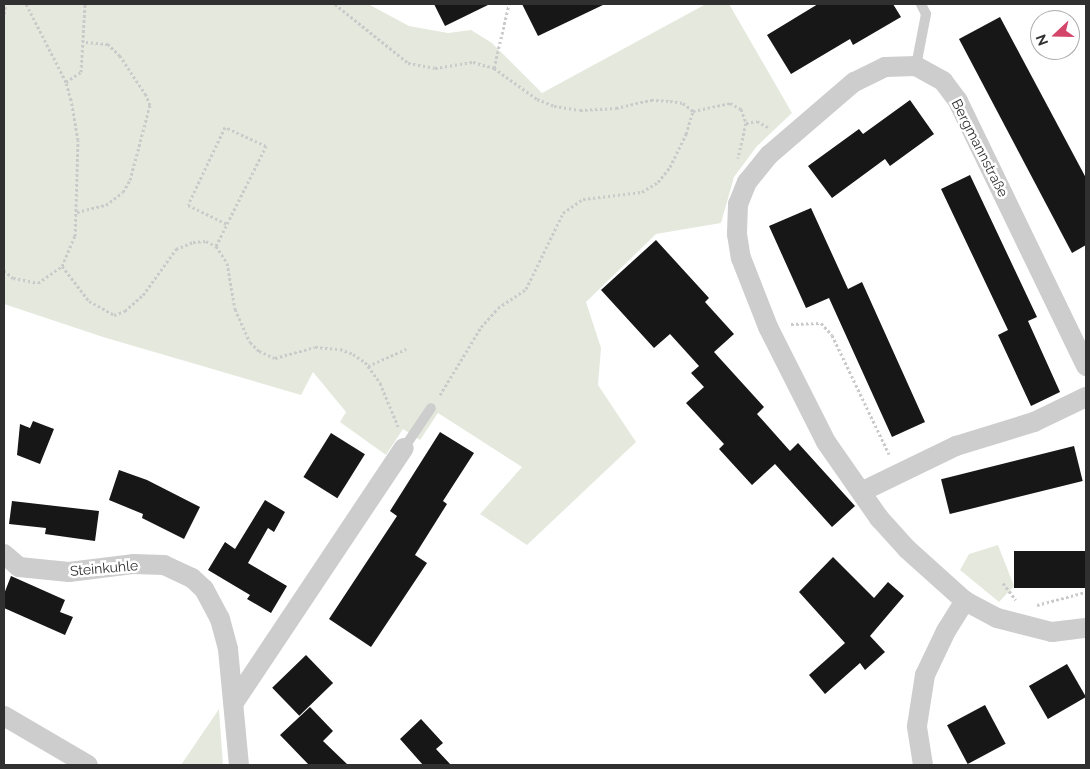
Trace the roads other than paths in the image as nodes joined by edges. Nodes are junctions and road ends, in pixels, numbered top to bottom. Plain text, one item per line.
1 (921, 4) edge
2 (916, 66) junction
3 (1086, 366) edge
4 (1086, 396) edge
5 (431, 408) road end
6 (404, 448) joint
7 (861, 492) junction
8 (4, 554) edge
9 (965, 601) junction
10 (1086, 628) edge
11 (235, 701) junction
12 (4, 716) edge
13 (88, 765) edge
14 (239, 765) edge
15 (923, 765) edge

1 - 2 lane
2 - 3 street, Bergmannstraße
2 - 7 street
4 - 7 street
5 - 6 lane
6 - 11 street
7 - 9 street
8 - 11 street, Steinkuhle
9 - 10 street
9 - 15 street
11 - 14 street, Steinkuhle
12 - 13 street

